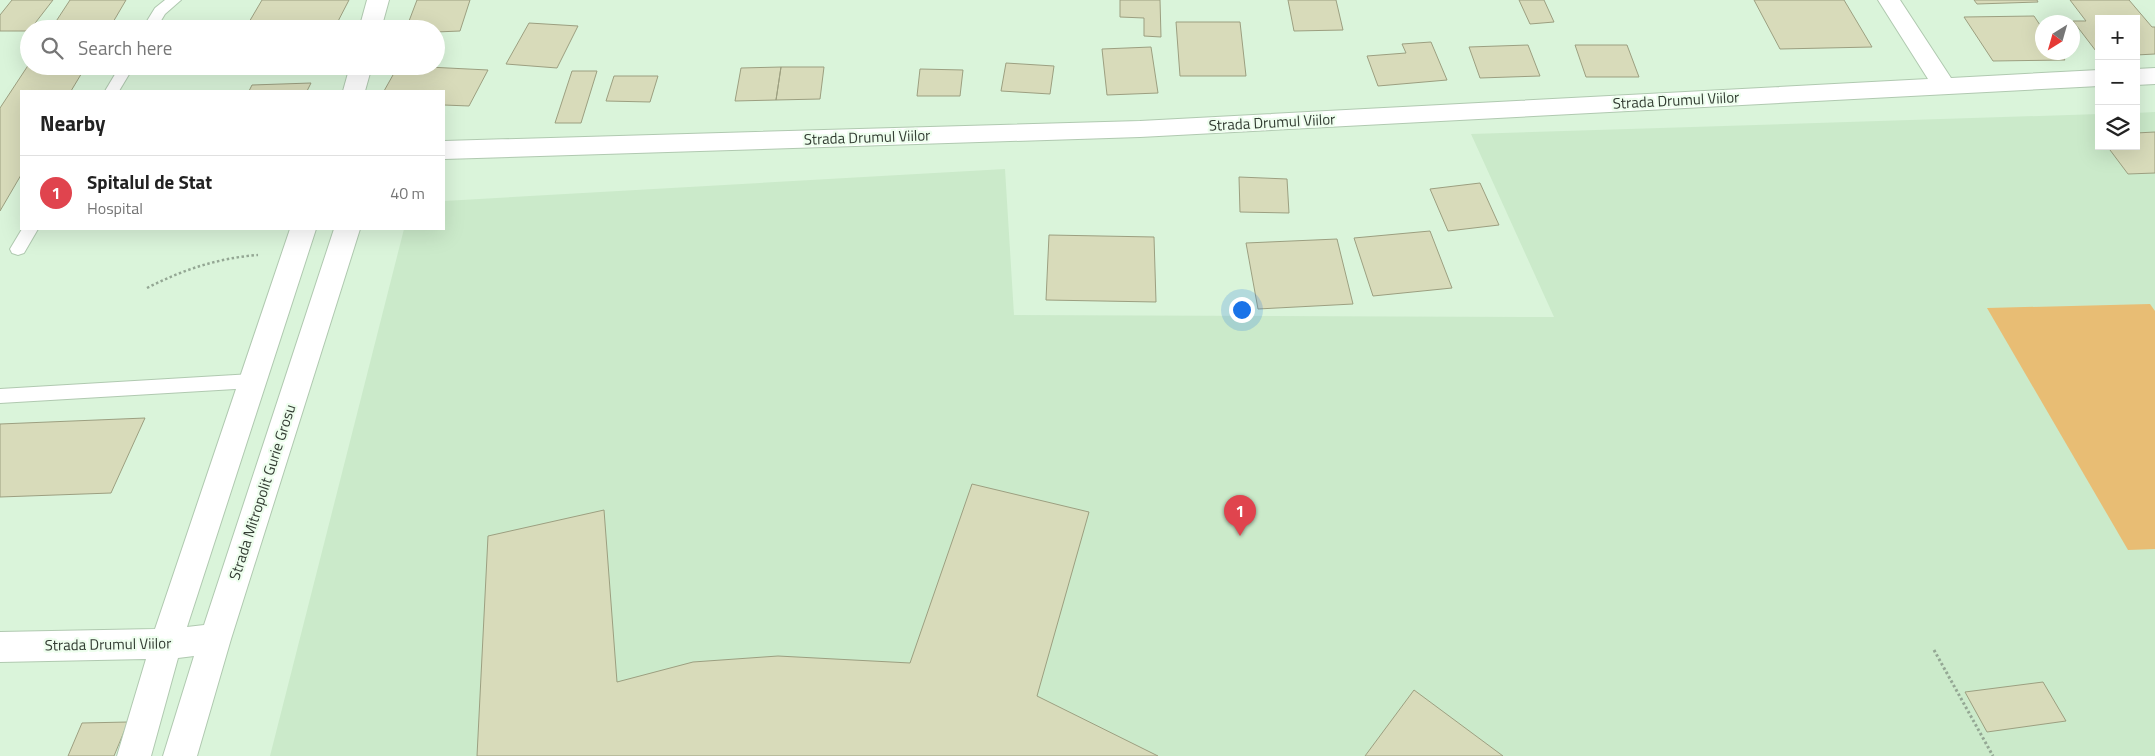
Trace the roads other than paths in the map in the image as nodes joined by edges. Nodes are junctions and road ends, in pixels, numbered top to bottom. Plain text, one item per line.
1 (174, 0) edge
2 (378, 0) edge
3 (1889, 0) edge
4 (154, 20) edge
5 (372, 20) edge
6 (122, 75) edge
7 (358, 75) edge
8 (2155, 76) edge
9 (2140, 77) edge
10 (2095, 78) edge
11 (1944, 86) junction
12 (113, 90) edge
13 (354, 90) edge
14 (445, 150) edge
15 (29, 230) edge
16 (347, 230) edge
17 (298, 242) edge
18 (18, 249) dead end
19 (252, 381) junction
20 (0, 396) edge
21 (215, 639) junction
22 (166, 644) junction
23 (0, 647) edge
24 (134, 756) edge
25 (180, 756) edge

1 - 4 lane
2 - 5 street
3 - 11 street
6 - 12 lane
7 - 13 street
8 - 9 street
10 - 11 street, Strada Drumul Viilor
11 - 14 street, Strada Drumul Viilor
15 - 18 lane
16 - 21 street, Strada Mitropolit Gurie Grosu
17 - 19 street
19 - 20 lane
19 - 22 street
21 - 22 street, Strada Drumul Viilor
21 - 25 street, Strada Mitropolit Gurie Grosu
22 - 23 street, Strada Drumul Viilor
22 - 24 street

